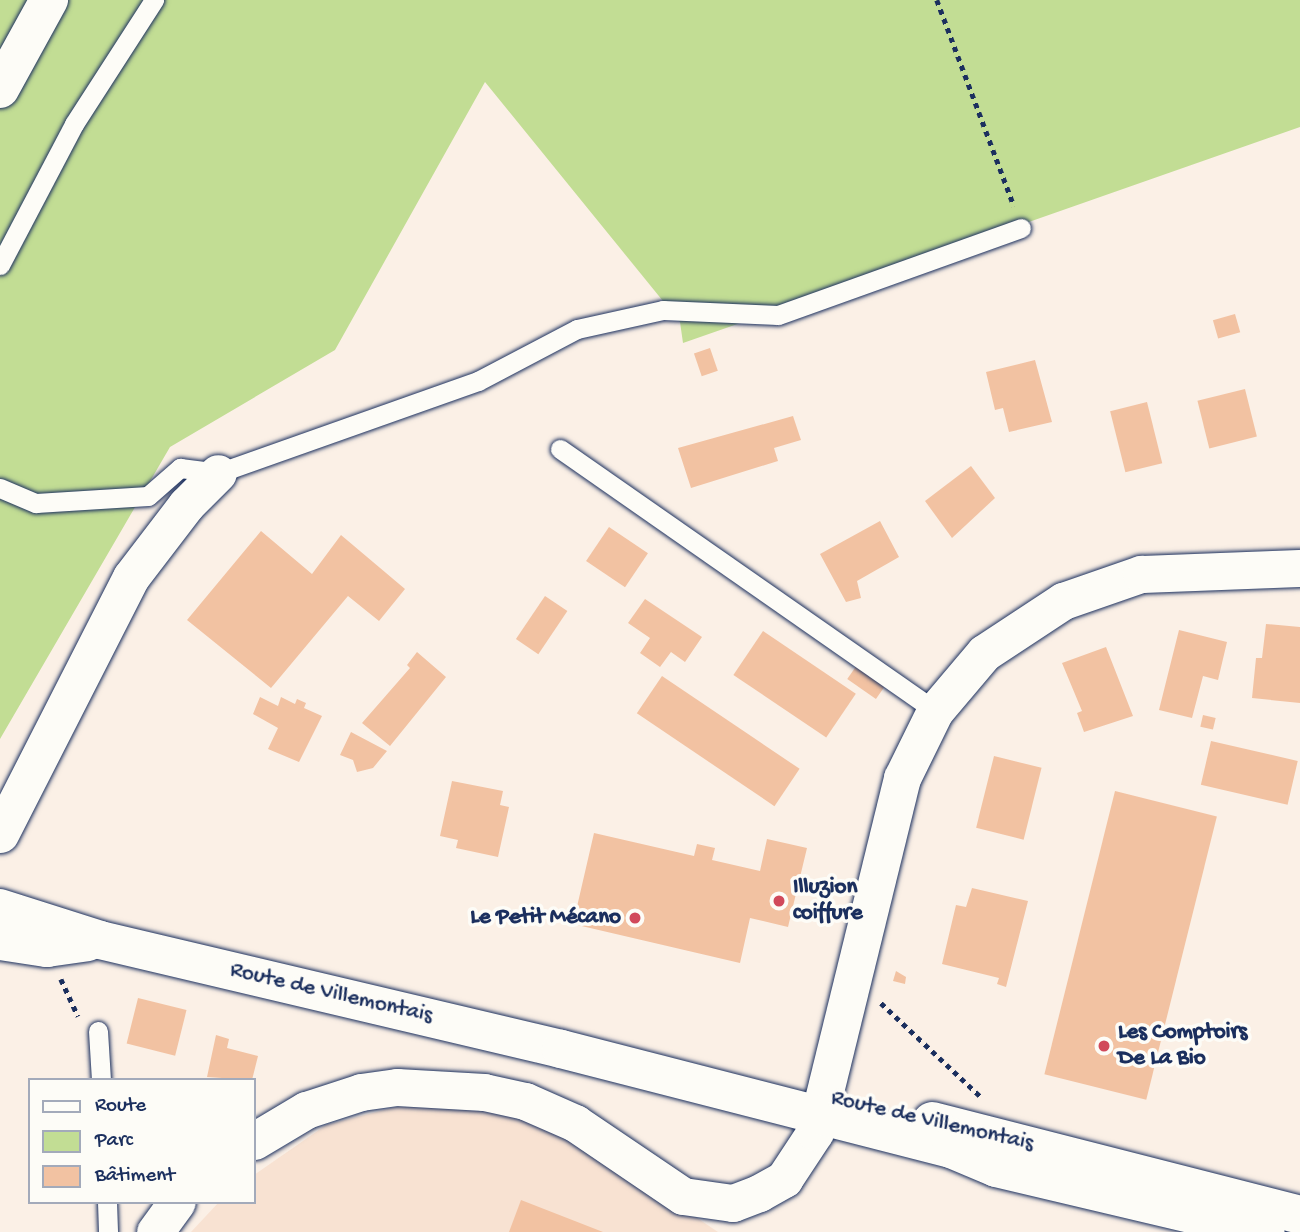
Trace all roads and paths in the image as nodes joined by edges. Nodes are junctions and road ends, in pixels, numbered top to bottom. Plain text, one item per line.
1 (49, 0) edge
2 (154, 0) edge
3 (937, 0) edge
4 (0, 89) edge
5 (1021, 228) joint
6 (0, 265) edge
7 (559, 449) dead end
8 (218, 473) junction
9 (0, 488) edge
10 (1300, 568) edge
11 (935, 712) junction
12 (0, 834) edge
13 (0, 908) edge
14 (100, 940) junction
15 (0, 941) edge
16 (852, 987) junction
17 (98, 1031) dead end
18 (101, 1078) edge
19 (985, 1100) dead end
20 (822, 1106) junction
21 (256, 1140) edge
22 (107, 1204) edge
23 (176, 1204) edge
24 (1163, 1207) edge
25 (1300, 1215) edge
26 (108, 1232) edge
27 (155, 1232) edge
28 (1266, 1232) edge

1 - 4 main road
2 - 6 lane
3 - 5 path
5 - 8 lane
7 - 11 lane
8 - 9 lane
8 - 12 street
10 - 11 street
11 - 16 street
13 - 14 main road, Route de Villemontais
14 - 15 main road
14 - 20 main road, Route de Villemontais
16 - 19 path
16 - 20 street
17 - 18 lane
20 - 21 street
20 - 24 main road, Route de Villemontais
22 - 26 lane
23 - 27 street
24 - 25 main road, Route de Villemontais
24 - 28 main road, Route de Villemontais

